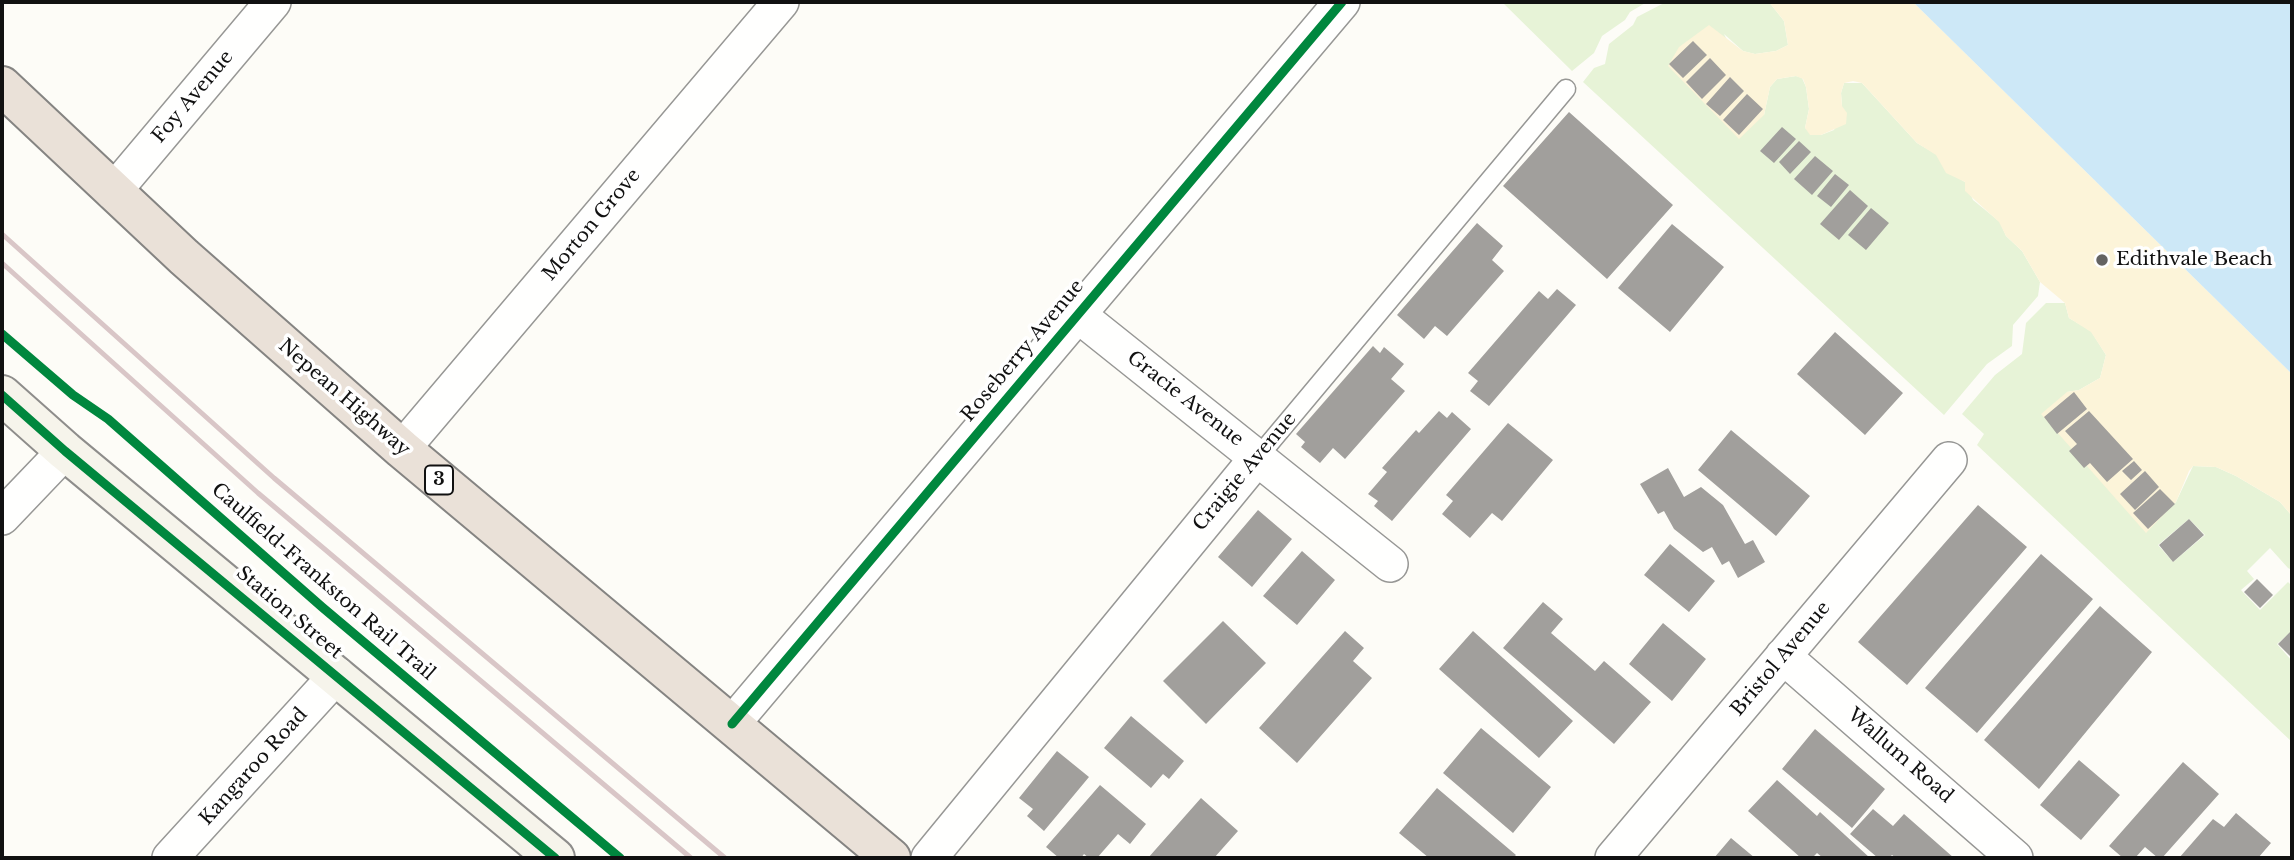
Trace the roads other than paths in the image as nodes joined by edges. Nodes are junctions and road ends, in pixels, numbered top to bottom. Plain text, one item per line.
1 (273, 2) edge
2 (781, 2) edge
3 (1342, 2) edge
4 (2, 86) edge
5 (1566, 89) dead end
6 (113, 192) junction
7 (1077, 314) junction
8 (2, 394) edge
9 (402, 449) junction
10 (65, 451) junction
11 (1258, 457) junction
12 (1948, 460) dead end
13 (2, 517) edge
14 (1390, 564) dead end
15 (1783, 656) junction
16 (337, 676) junction
17 (732, 724) junction
18 (170, 858) edge
19 (555, 858) edge
20 (891, 858) edge
21 (929, 858) edge
22 (1613, 858) edge
23 (2015, 858) edge

1 - 6 street, Foy Avenue
2 - 9 street, Morton Grove
3 - 7 street, Roseberry Avenue
4 - 6 highway, Nepean Highway / 3
5 - 11 lane, Craigie Avenue
6 - 9 highway, Nepean Highway / 3
7 - 11 street, Gracie Avenue
7 - 17 street, Roseberry Avenue
8 - 10 street, Station Street
9 - 17 highway, Nepean Highway / 3
10 - 13 street
10 - 16 street, Station Street
11 - 14 street, Gracie Avenue
11 - 21 street, Craigie Avenue
12 - 15 street, Bristol Avenue
15 - 22 street, Bristol Avenue
15 - 23 street, Wallum Road
16 - 18 street, Kangaroo Road
16 - 19 street, Station Street
17 - 20 highway, Nepean Highway / 3

